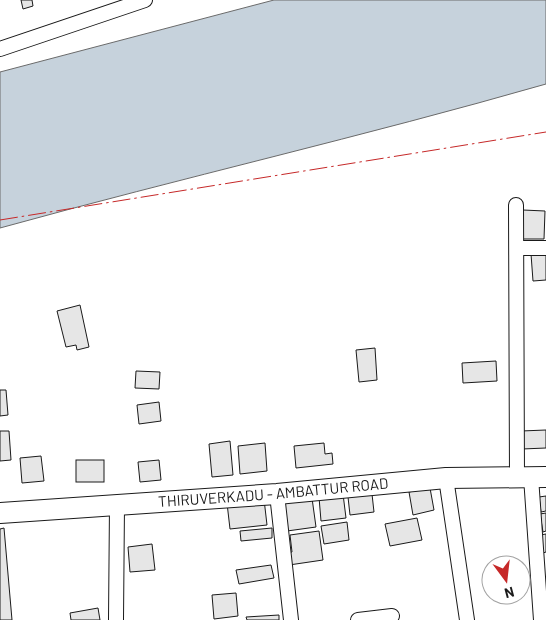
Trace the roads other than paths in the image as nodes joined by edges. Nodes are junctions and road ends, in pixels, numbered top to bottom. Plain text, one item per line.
1 (145, 0) edge
2 (0, 49) edge
3 (516, 205) dead end
4 (517, 248) junction
5 (546, 248) edge
6 (531, 477) edge
7 (446, 478) junction
8 (278, 494) junction
9 (117, 505) junction
10 (0, 513) edge
11 (392, 616) dead end
12 (116, 620) edge
13 (291, 620) edge
14 (358, 620) edge
15 (467, 620) edge
16 (541, 620) edge

1 - 2 street
3 - 4 street
4 - 5 street
4 - 6 street
6 - 7 main road, THIRUVERKADU - AMBATTUR ROAD
6 - 16 street
7 - 8 main road, THIRUVERKADU - AMBATTUR ROAD
7 - 15 street
8 - 9 main road, THIRUVERKADU - AMBATTUR ROAD
8 - 13 street
9 - 10 main road, THIRUVERKADU - AMBATTUR ROAD
9 - 12 street
11 - 14 street

